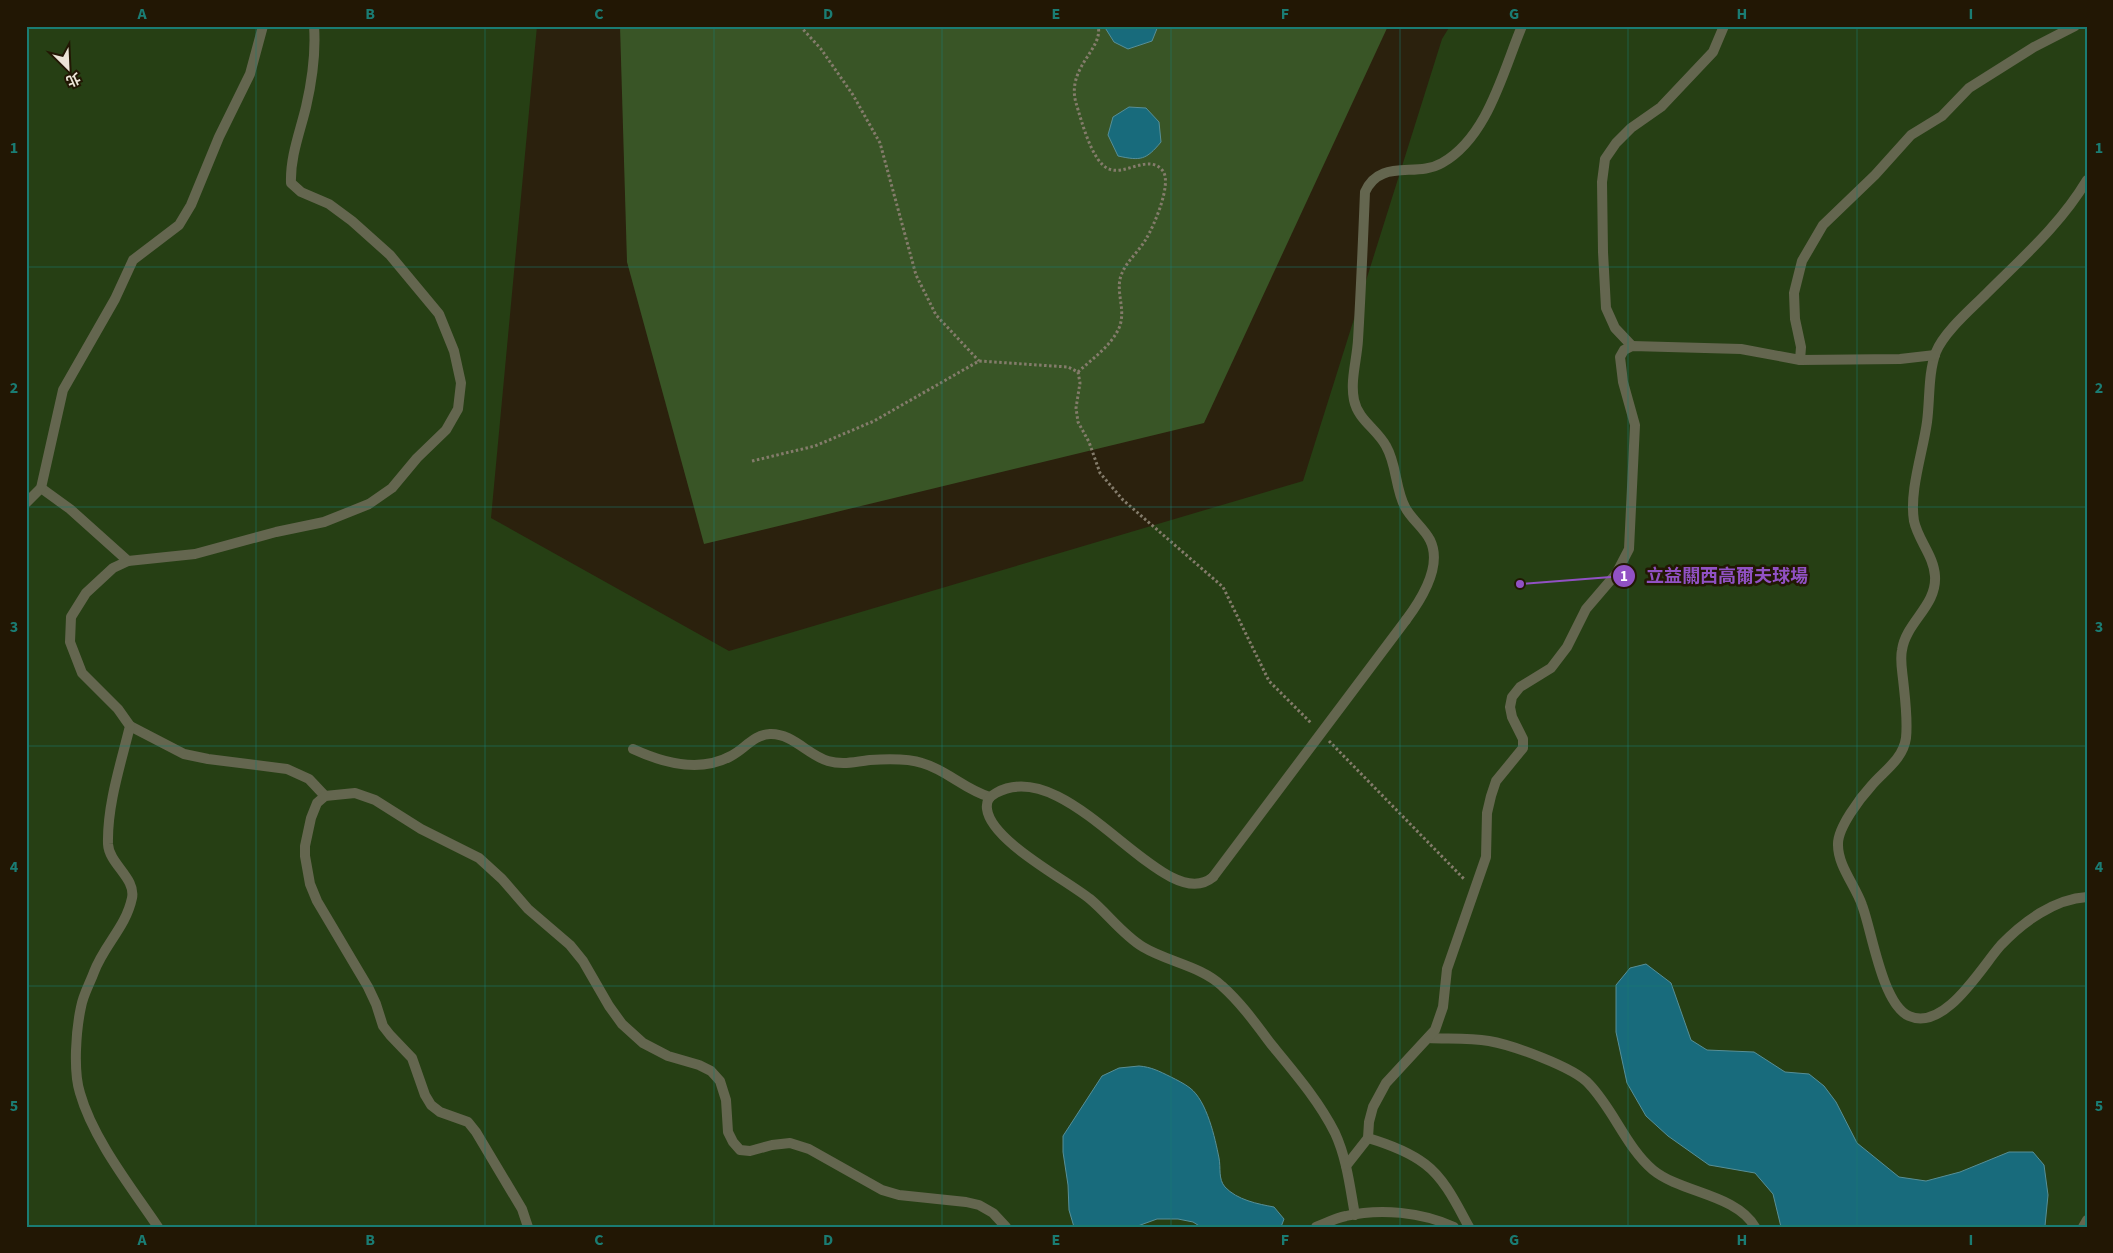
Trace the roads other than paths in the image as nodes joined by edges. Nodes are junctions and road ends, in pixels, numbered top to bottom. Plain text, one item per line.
1 (263, 26) edge
2 (314, 26) edge
3 (1522, 26) edge
4 (1724, 26) edge
5 (2075, 26) edge
6 (2087, 180) edge
7 (1632, 346) junction
8 (1935, 355) junction
9 (1800, 360) junction
10 (41, 488) junction
11 (26, 503) edge
12 (128, 561) junction
13 (130, 726) junction
14 (633, 750) dead end
15 (325, 796) junction
16 (990, 797) junction
17 (2087, 897) edge
18 (1428, 1038) junction
19 (1368, 1138) junction
20 (1346, 1166) junction
21 (1355, 1215) junction
22 (2087, 1220) edge
23 (158, 1227) edge
24 (528, 1227) edge
25 (1006, 1227) edge
26 (1316, 1227) edge
27 (1454, 1227) edge
28 (1469, 1227) edge
29 (1755, 1227) edge
30 (2083, 1227) edge

1 - 10 lane
2 - 12 lane
3 - 16 lane, bridge
4 - 7 lane
5 - 9 lane
6 - 8 lane
7 - 9 lane
7 - 18 lane
8 - 9 lane
8 - 17 lane
10 - 11 lane
10 - 12 lane
12 - 13 lane
13 - 15 lane
13 - 23 lane
14 - 16 lane
15 - 24 lane
15 - 25 lane
16 - 20 lane
18 - 19 lane
18 - 29 lane
19 - 20 lane
19 - 28 lane
20 - 21 lane
21 - 26 lane
21 - 27 lane
22 - 30 lane

